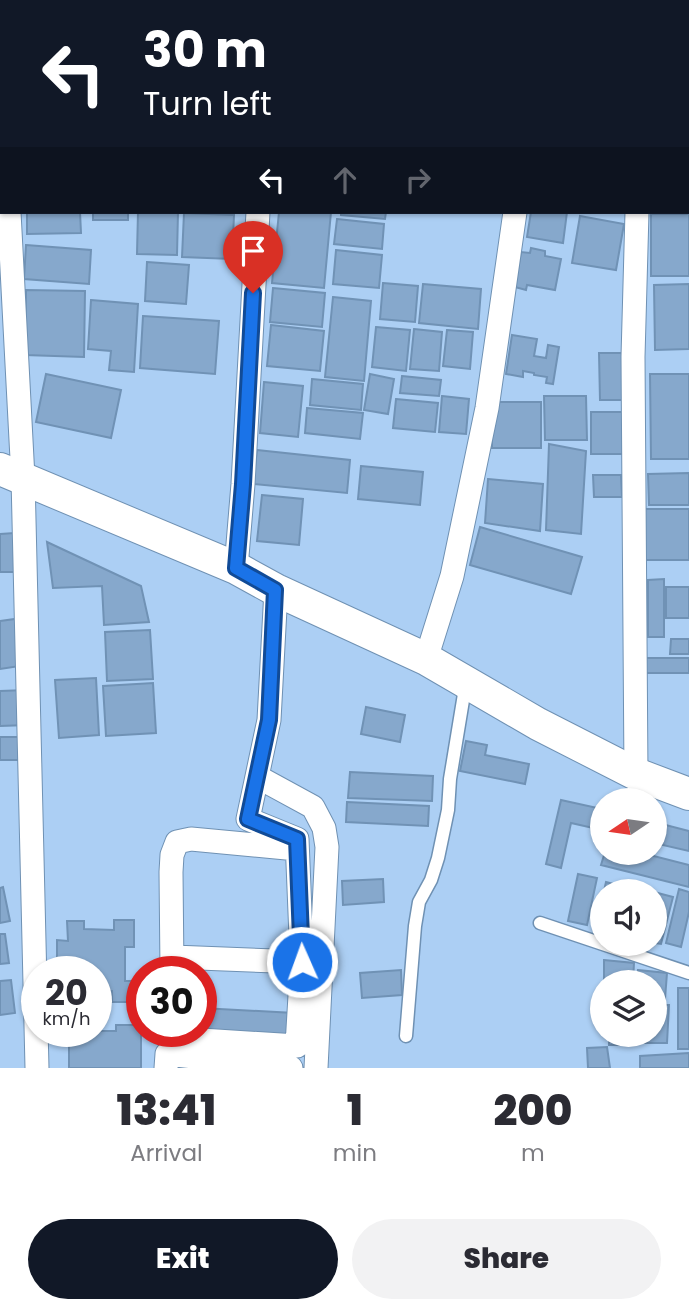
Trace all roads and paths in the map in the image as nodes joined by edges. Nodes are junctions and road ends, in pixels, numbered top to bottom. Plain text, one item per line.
1 (9, 214) edge
2 (258, 214) edge
3 (516, 214) edge
4 (637, 214) edge
5 (11, 474) edge
6 (236, 568) junction
7 (275, 590) junction
8 (426, 659) junction
9 (466, 682) junction
10 (635, 774) junction
11 (258, 777) junction
12 (689, 794) edge
13 (297, 849) junction
14 (540, 923) dead end
15 (173, 956) edge
16 (302, 962) junction
17 (217, 963) edge
18 (689, 974) edge
19 (406, 1036) dead end
20 (217, 1041) edge
21 (37, 1068) edge
22 (166, 1068) edge
23 (291, 1068) edge
24 (316, 1068) edge

1 - 5 street
2 - 6 street
3 - 8 street
4 - 10 street
5 - 6 street
5 - 21 street
6 - 7 street
7 - 8 street
7 - 11 street
8 - 9 street
9 - 10 street
9 - 19 lane
10 - 12 street
11 - 13 street
11 - 24 street
13 - 15 street
13 - 16 street
14 - 18 lane
16 - 17 street
16 - 20 street
22 - 23 street

